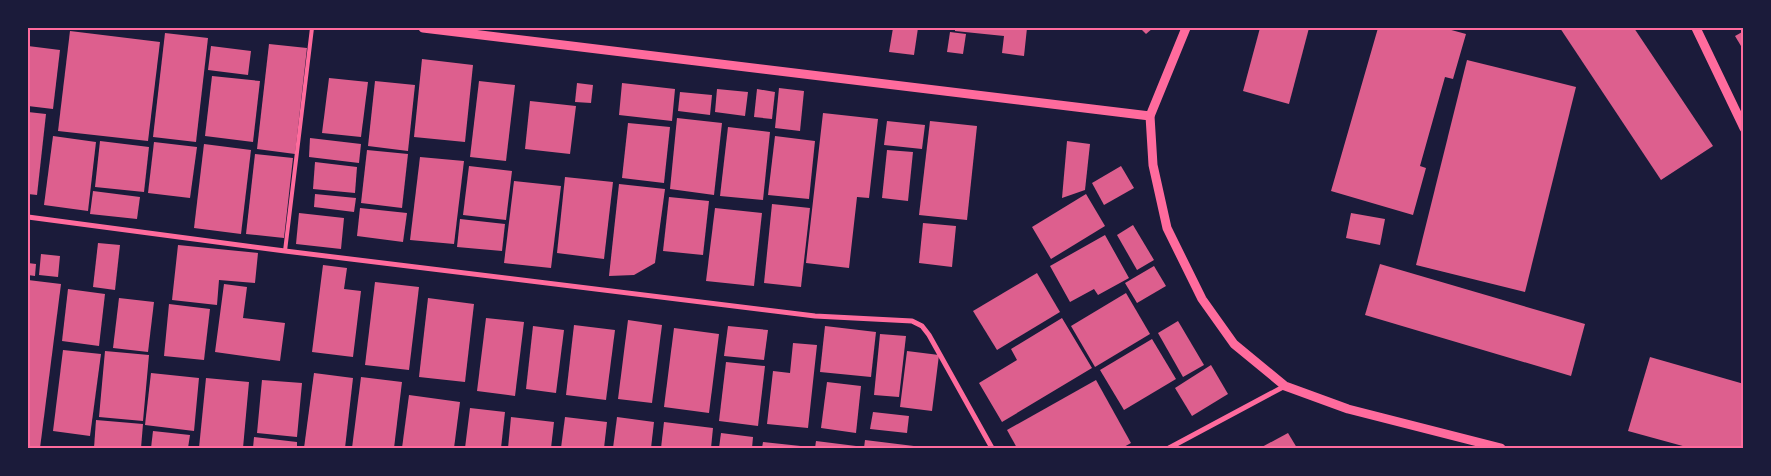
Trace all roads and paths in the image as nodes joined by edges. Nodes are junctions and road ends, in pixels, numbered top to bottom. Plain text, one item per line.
1 (312, 28) edge
2 (423, 28) edge
3 (1186, 28) edge
4 (1696, 28) edge
5 (1150, 116) junction
6 (1744, 128) edge
7 (28, 217) edge
8 (285, 251) junction
9 (1285, 386) junction
10 (992, 448) edge
11 (1169, 448) edge
12 (1501, 448) edge

1 - 8 lane
2 - 5 street
3 - 5 street
4 - 6 street
5 - 9 street
7 - 8 street
8 - 10 street
9 - 11 street
9 - 12 street

